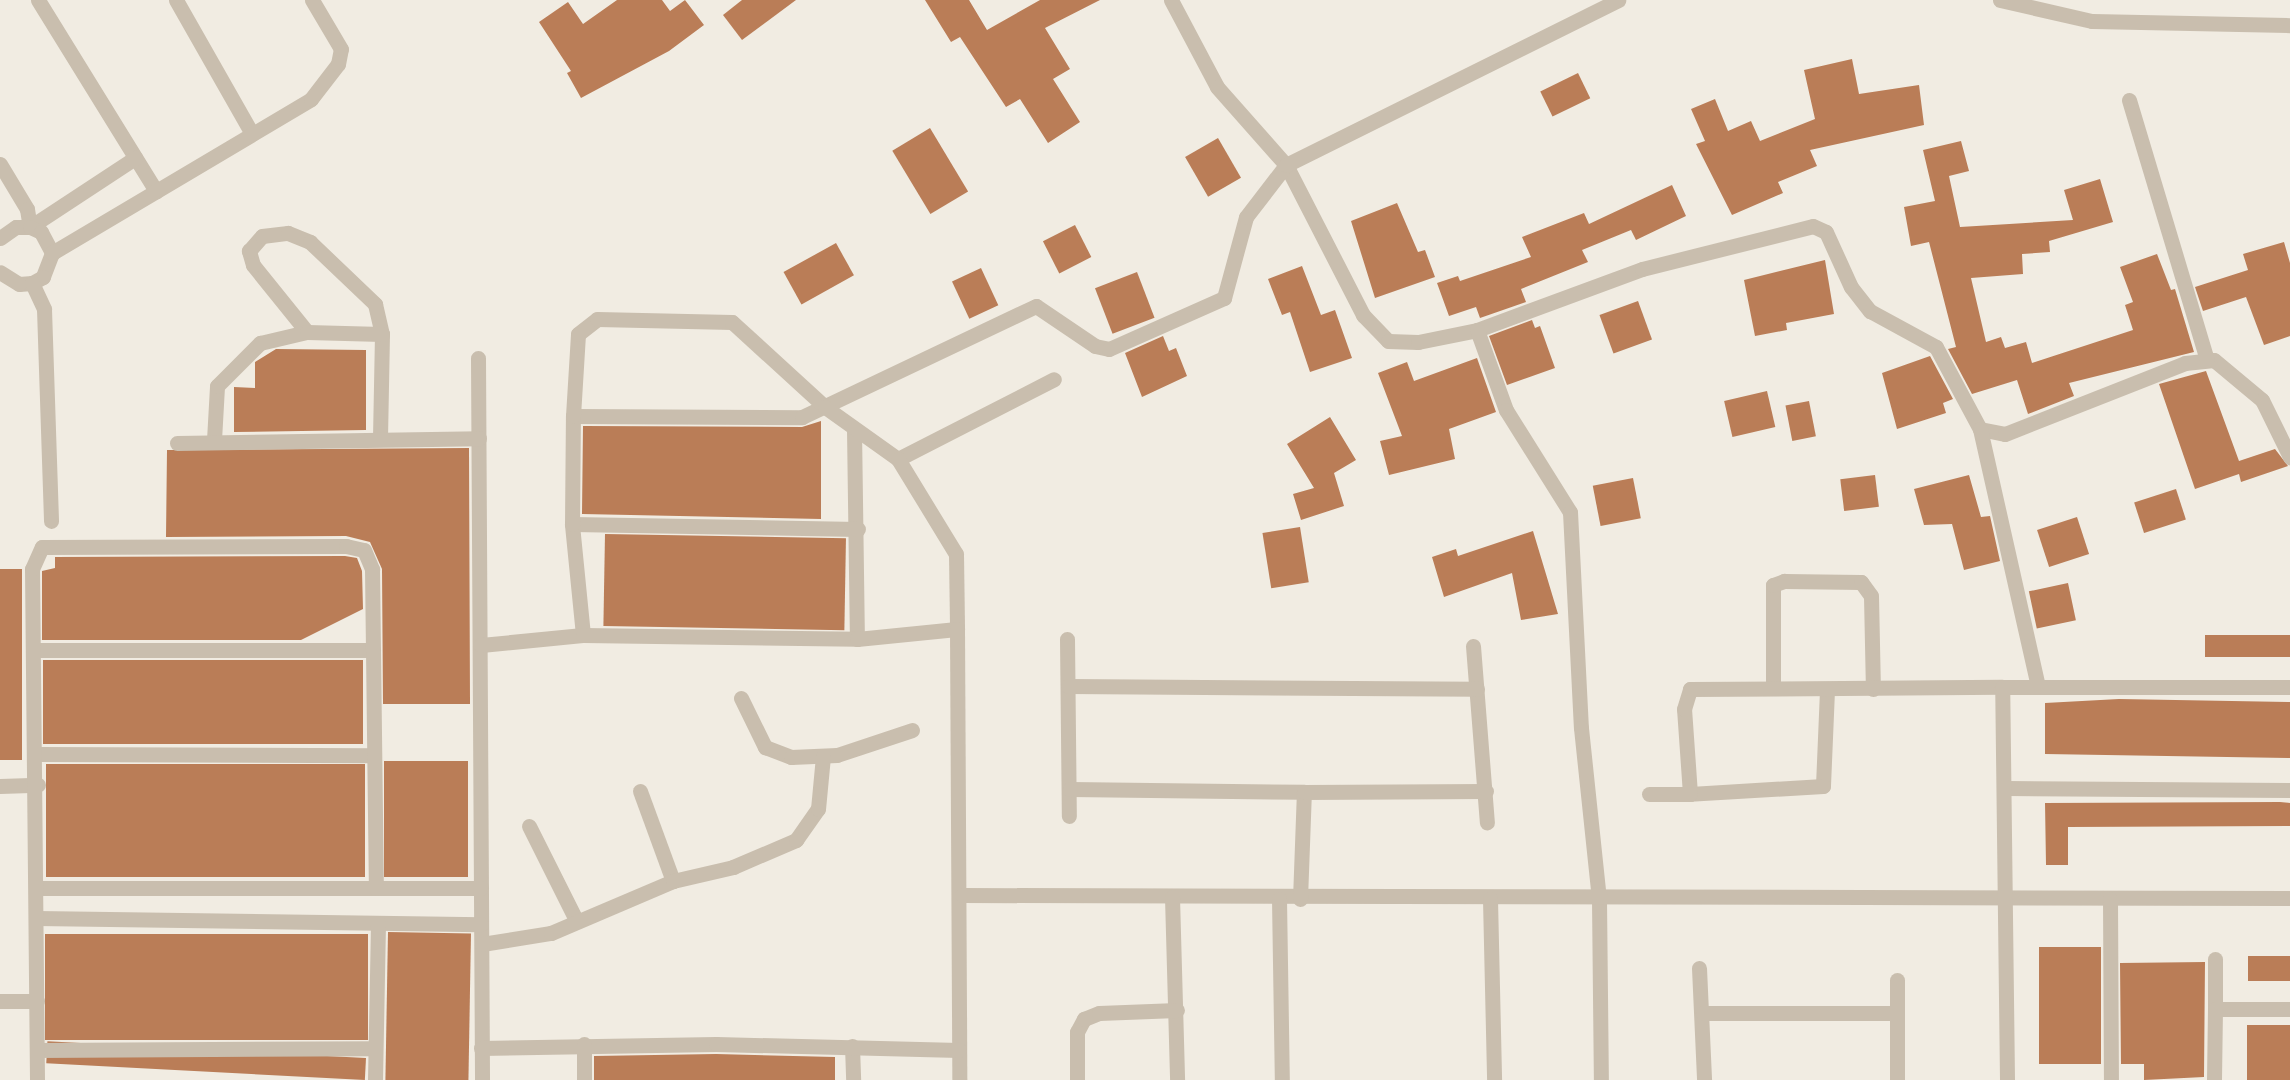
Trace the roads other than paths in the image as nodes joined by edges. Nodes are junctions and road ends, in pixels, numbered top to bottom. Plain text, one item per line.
1 (38, 0) edge
2 (176, 0) edge
3 (312, 0) edge
4 (1171, 0) edge
5 (1618, 0) edge
6 (2000, 0) edge
7 (2290, 25) edge
8 (2129, 100) dead end
9 (252, 134) junction
10 (135, 158) junction
11 (0, 164) edge
12 (1286, 165) junction
13 (156, 191) junction
14 (30, 227) junction
15 (0, 238) edge
16 (52, 253) junction
17 (2, 278) edge
18 (32, 283) junction
19 (1477, 330) junction
20 (307, 332) junction
21 (382, 334) junction
22 (478, 358) dead end
23 (2207, 360) junction
24 (1054, 380) dead end
25 (825, 407) junction
26 (573, 417) junction
27 (854, 429) junction
28 (1980, 429) junction
29 (381, 436) junction
30 (479, 438) junction
31 (214, 440) junction
32 (177, 443) dead end
33 (2290, 457) edge
34 (898, 459) junction
35 (51, 521) dead end
36 (572, 524) junction
37 (858, 529) junction
38 (957, 628) junction
39 (583, 635) junction
40 (856, 639) junction
41 (1067, 639) dead end
42 (481, 645) junction
43 (1473, 646) dead end
44 (35, 650) junction
45 (373, 650) junction
46 (1773, 685) junction
47 (1068, 686) junction
48 (2002, 687) junction
49 (2038, 687) junction
50 (2290, 687) edge
51 (1477, 689) junction
52 (1873, 689) junction
53 (1827, 690) junction
54 (741, 698) dead end
55 (912, 730) dead end
56 (38, 754) junction
57 (374, 755) junction
58 (823, 756) junction
59 (38, 785) junction
60 (0, 786) edge
61 (1070, 789) junction
62 (2006, 789) junction
63 (2290, 790) edge
64 (640, 791) dead end
65 (1486, 791) junction
66 (1304, 792) junction
67 (1648, 794) dead end
68 (1690, 794) junction
69 (1069, 816) dead end
70 (1487, 822) dead end
71 (529, 826) dead end
72 (673, 881) junction
73 (36, 888) junction
74 (376, 888) junction
75 (481, 888) junction
76 (962, 895) junction
77 (1172, 897) junction
78 (2006, 897) junction
79 (2290, 898) edge
80 (1279, 899) junction
81 (1300, 899) junction
82 (1491, 899) junction
83 (2110, 899) junction
84 (1599, 900) junction
85 (36, 918) junction
86 (576, 920) junction
87 (378, 923) junction
88 (481, 924) junction
89 (482, 944) junction
90 (2215, 959) dead end
91 (1698, 968) dead end
92 (1897, 980) dead end
93 (0, 1001) edge
94 (37, 1001) junction
95 (2215, 1009) junction
96 (2290, 1009) edge
97 (1177, 1010) junction
98 (1703, 1013) junction
99 (1895, 1013) junction
100 (584, 1044) junction
101 (852, 1046) junction
102 (375, 1048) junction
103 (481, 1048) junction
104 (37, 1050) junction
105 (959, 1050) junction
106 (38, 1080) edge
107 (375, 1080) edge
108 (482, 1080) edge
109 (584, 1080) edge
110 (853, 1080) edge
111 (959, 1080) edge
112 (1077, 1080) edge
113 (1178, 1080) edge
114 (1282, 1080) edge
115 (1494, 1080) edge
116 (1601, 1080) edge
117 (1704, 1080) edge
118 (1897, 1080) edge
119 (2007, 1080) edge
120 (2111, 1080) edge
121 (2214, 1080) edge

1 - 10 street
2 - 9 street
3 - 9 street
4 - 12 street
5 - 12 street
6 - 7 street
8 - 23 street
9 - 13 street
10 - 13 street
10 - 14 street
11 - 14 street
12 - 19 street
12 - 25 street
13 - 16 street
14 - 15 street
14 - 16 street
16 - 18 street
17 - 18 street
18 - 35 street
19 - 28 street
19 - 84 street
20 - 21 street
20 - 21 street
20 - 31 street
21 - 29 street
22 - 30 street
23 - 28 street
23 - 33 street
24 - 34 street
25 - 26 street
25 - 26 street
25 - 27 street
26 - 36 street
27 - 34 street
27 - 37 street
28 - 49 street
29 - 30 street
29 - 31 street
30 - 42 street
31 - 32 street
34 - 38 street
36 - 37 street
36 - 39 street
37 - 40 street
38 - 40 street
38 - 76 street
39 - 40 street
39 - 42 street
41 - 47 street
42 - 75 street
43 - 51 street
44 - 45 street
44 - 45 street
44 - 56 street
45 - 57 street
46 - 52 street
46 - 53 street
46 - 68 street
47 - 51 street
47 - 61 street
48 - 49 street
48 - 52 street
48 - 62 street
49 - 50 street
51 - 65 street
52 - 53 street
53 - 68 street
54 - 58 street
55 - 58 street
56 - 57 street
56 - 59 street
57 - 74 street
58 - 72 street
59 - 60 street
59 - 73 street
61 - 66 street
61 - 69 street
62 - 63 street
62 - 78 street
64 - 72 street
65 - 66 street
65 - 70 street
66 - 81 street
67 - 68 street
71 - 86 street
72 - 86 street
73 - 74 street
73 - 85 street
74 - 75 street
75 - 88 street
76 - 77 street
76 - 105 street
77 - 80 street
77 - 97 street
78 - 83 street
78 - 84 street
78 - 119 street
79 - 83 street
80 - 81 street
80 - 114 street
81 - 82 street
82 - 84 street
82 - 115 street
83 - 120 street
84 - 116 street
85 - 87 street
85 - 94 street
86 - 89 street
87 - 88 street
87 - 102 street
88 - 89 street
89 - 103 street
90 - 95 street
91 - 98 street
92 - 99 street
93 - 94 street
94 - 104 street
95 - 96 street
95 - 121 street
97 - 112 street
97 - 113 street
98 - 99 street
98 - 117 street
99 - 118 street
100 - 101 street
100 - 103 street
100 - 109 street
101 - 105 street
101 - 110 street
102 - 104 street
102 - 107 street
103 - 108 street
104 - 106 street
105 - 111 street

